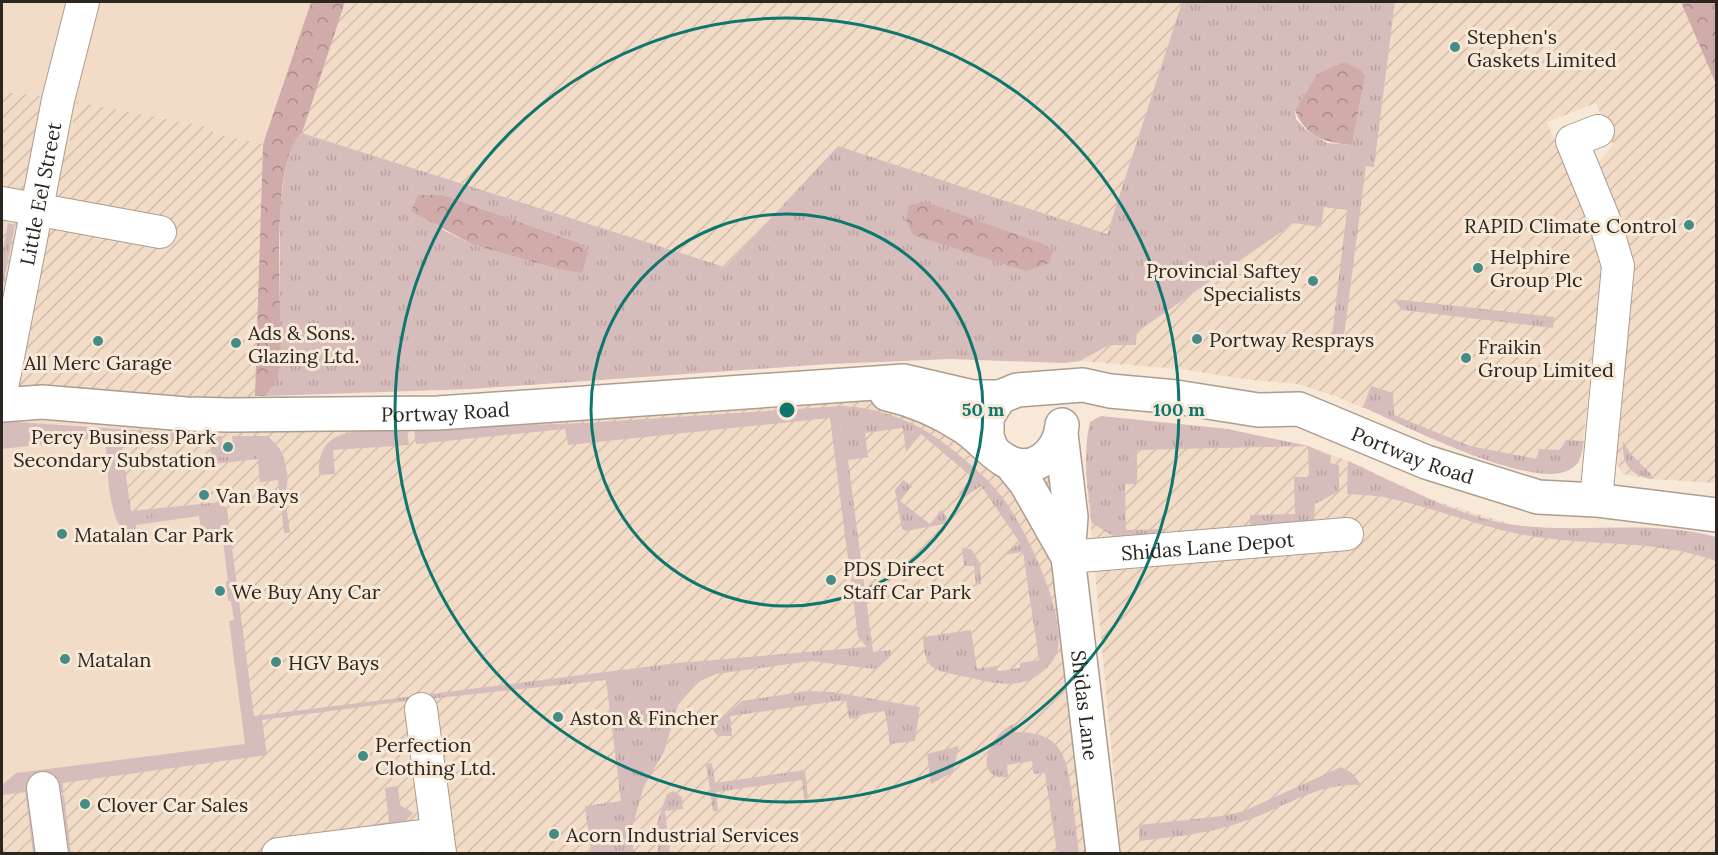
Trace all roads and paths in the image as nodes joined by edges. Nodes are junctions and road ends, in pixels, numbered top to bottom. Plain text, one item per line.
1 (83, 2) edge
2 (1598, 131) dead end
3 (2, 203) edge
4 (36, 209) junction
5 (160, 232) dead end
6 (848, 386) junction
7 (2, 389) edge
8 (1110, 391) junction
9 (1016, 394) junction
10 (42, 402) junction
11 (2, 405) edge
12 (1061, 429) junction
13 (1000, 455) junction
14 (1596, 500) junction
15 (1716, 515) edge
16 (1347, 534) dead end
17 (1068, 557) junction
18 (421, 709) dead end
19 (43, 788) dead end
20 (439, 844) edge
21 (51, 854) edge
22 (278, 854) edge
23 (1102, 854) edge

1 - 4 street, Little Eel Street
2 - 14 street
3 - 4 street
4 - 5 street
4 - 7 street, Little Eel Street
6 - 9 street, Portway Road
6 - 10 street, Portway Road
6 - 13 street, Portway Road
7 - 10 street, Portway Road
8 - 9 street, Portway Road
8 - 12 street
8 - 14 street, Portway Road
9 - 12 street
9 - 13 street
10 - 11 street, Portway Road
12 - 13 street
12 - 17 street, Shidas Lane
13 - 17 street, Shidas Lane
14 - 15 street, Portway Road
16 - 17 street, Shidas Lane Depot
17 - 23 street, Shidas Lane
18 - 20 street
19 - 21 street
20 - 22 street

